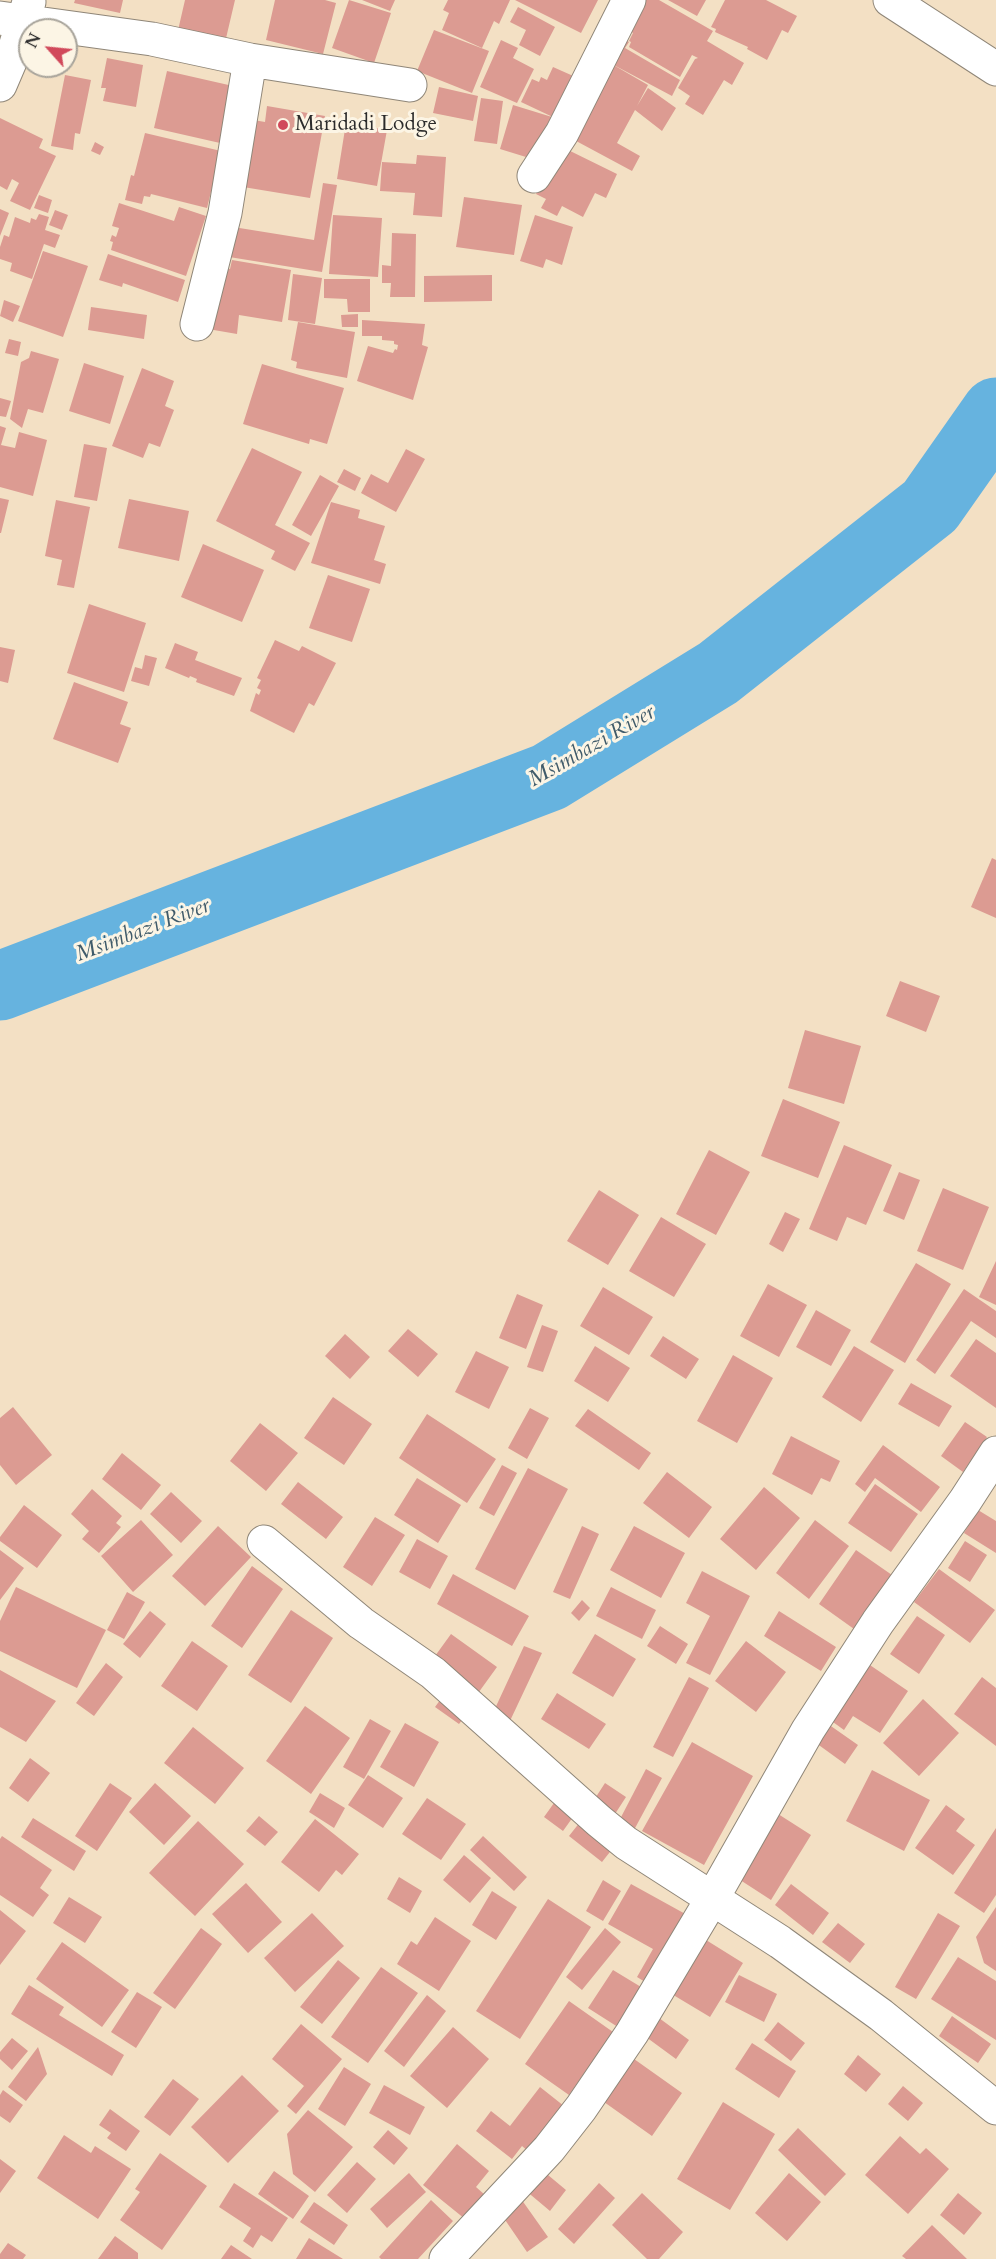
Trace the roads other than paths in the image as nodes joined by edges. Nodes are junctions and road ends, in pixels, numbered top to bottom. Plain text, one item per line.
1 (628, 0) edge
2 (890, 0) edge
3 (17, 14) edge
4 (250, 60) junction
5 (996, 69) edge
6 (0, 85) edge
7 (410, 85) dead end
8 (534, 176) dead end
9 (197, 324) dead end
10 (996, 1453) edge
11 (264, 1542) dead end
12 (712, 1899) junction
13 (996, 2108) edge
14 (446, 2259) edge

1 - 8 street
2 - 5 street
3 - 4 street
3 - 6 street
4 - 7 street
4 - 9 street
10 - 12 street
11 - 12 street
12 - 13 street
12 - 14 street

